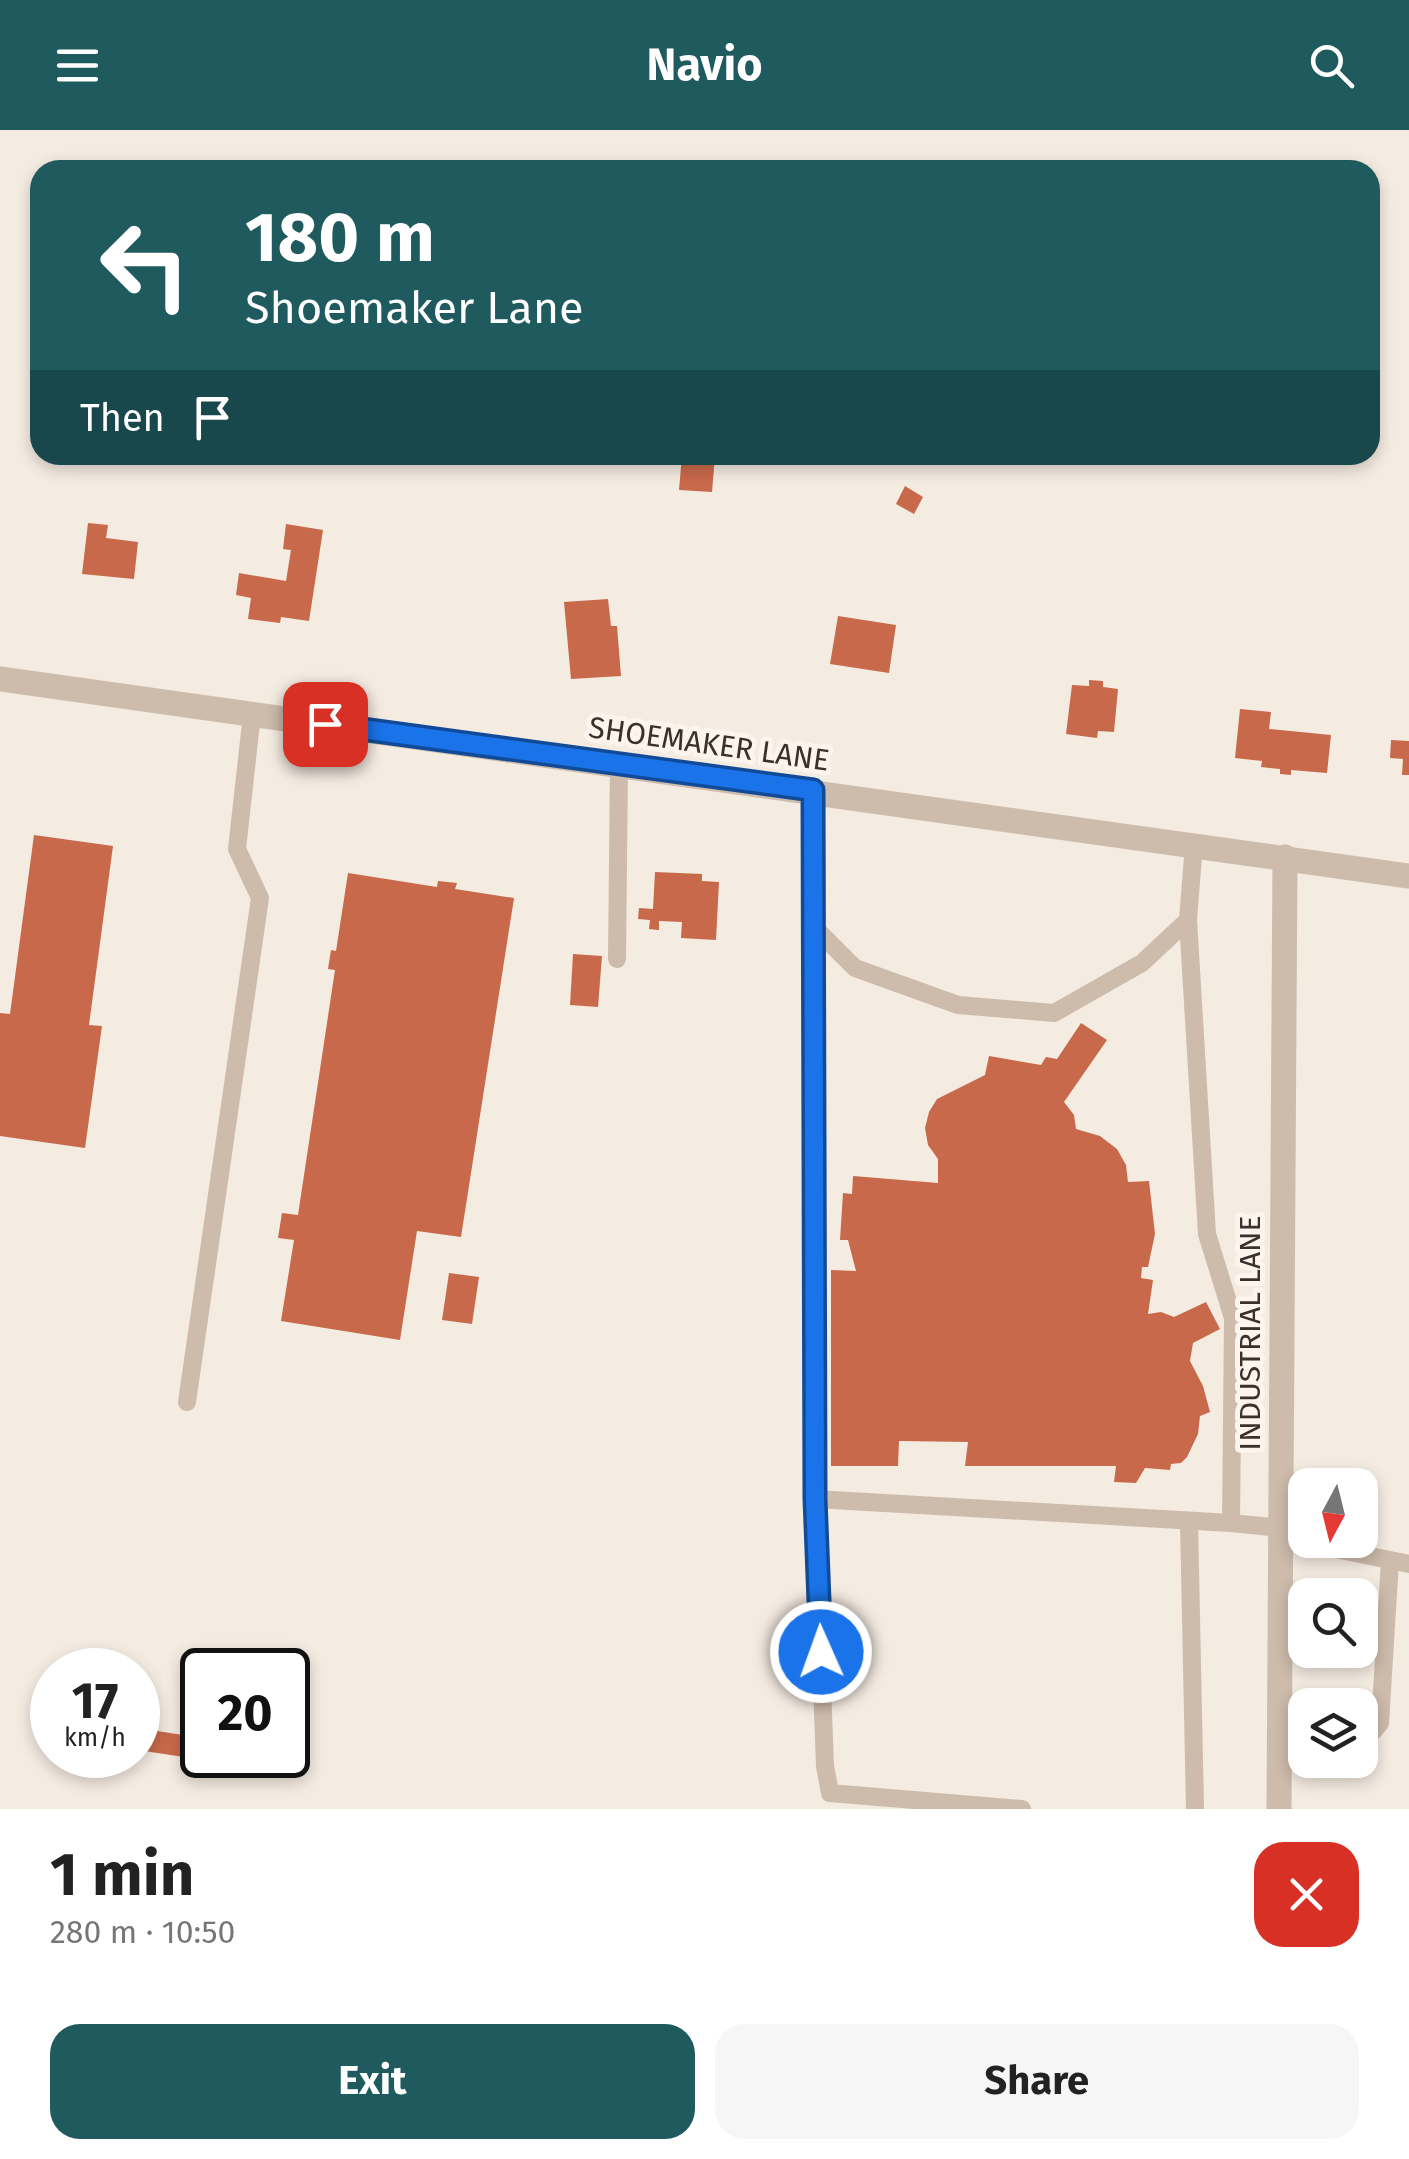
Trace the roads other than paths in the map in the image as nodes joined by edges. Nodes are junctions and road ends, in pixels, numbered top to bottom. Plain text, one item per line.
1 (0, 679) edge
2 (252, 714) junction
3 (618, 764) junction
4 (813, 790) junction
5 (1194, 844) junction
6 (1285, 857) junction
7 (1409, 876) edge
8 (1188, 920) junction
9 (815, 928) junction
10 (617, 959) dead end
11 (187, 1402) dead end
12 (815, 1499) junction
13 (1189, 1521) junction
14 (1230, 1523) junction
15 (1282, 1533) junction
16 (1400, 1563) edge
17 (1289, 1688) edge
18 (1378, 1725) edge
19 (1288, 1764) edge
20 (1022, 1809) edge
21 (1195, 1809) edge
22 (1279, 1809) edge

1 - 2 street, SHOEMAKER LANE
2 - 3 street, SHOEMAKER LANE
2 - 11 lane
3 - 4 street, SHOEMAKER LANE
3 - 10 lane
4 - 5 street, SHOEMAKER LANE
4 - 9 lane
5 - 6 street, SHOEMAKER LANE
5 - 8 lane
6 - 7 street, SHOEMAKER LANE
6 - 15 street, INDUSTRIAL LANE
8 - 9 lane
8 - 14 lane
9 - 12 lane
12 - 13 lane
12 - 20 lane
13 - 14 lane
13 - 21 lane
14 - 15 lane
15 - 16 lane
15 - 17 street, INDUSTRIAL LANE
16 - 18 lane
19 - 22 street, INDUSTRIAL LANE

